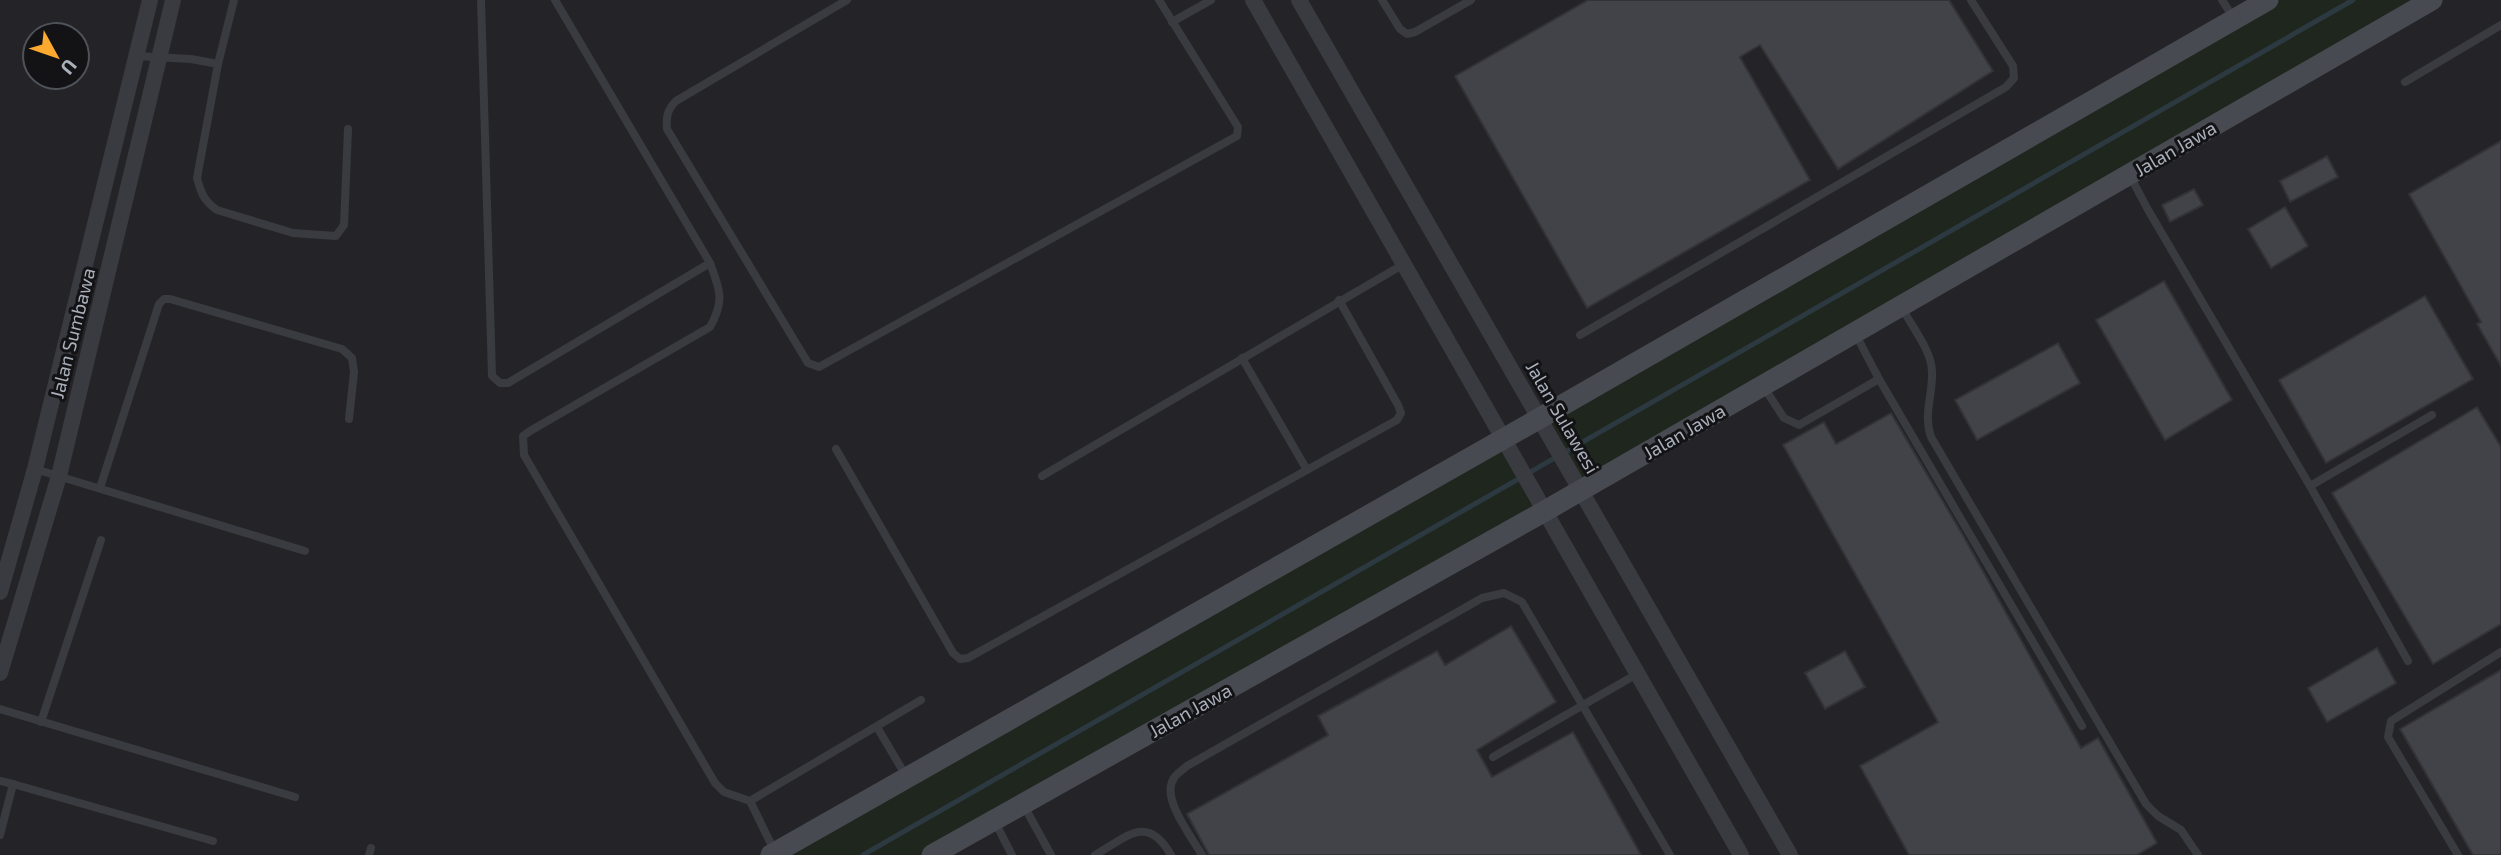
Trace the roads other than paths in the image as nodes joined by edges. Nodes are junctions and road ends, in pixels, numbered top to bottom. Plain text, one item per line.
1 (150, 0) edge
2 (173, 0) edge
3 (234, 0) edge
4 (481, 0) edge
5 (555, 0) edge
6 (847, 0) edge
7 (1159, 0) edge
8 (1211, 0) edge
9 (1253, 0) edge
10 (1299, 0) edge
11 (1382, 0) edge
12 (1471, 0) edge
13 (1971, 0) edge
14 (2222, 0) edge
15 (2268, 0) edge
16 (2432, 0) edge
17 (2235, 19) junction
18 (1172, 22) junction
19 (2501, 25) edge
20 (137, 57) junction
21 (160, 58) junction
22 (218, 64) junction
23 (2405, 82) dead end
24 (348, 129) dead end
25 (2129, 174) junction
26 (710, 263) junction
27 (1404, 264) junction
28 (1339, 300) junction
29 (1901, 306) junction
30 (1854, 332) junction
31 (1580, 335) dead end
32 (1242, 358) junction
33 (1879, 379) junction
34 (1763, 385) junction
35 (2432, 415) dead end
36 (349, 419) dead end
37 (1544, 425) junction
38 (1508, 445) junction
39 (836, 449) dead end
40 (35, 469) junction
41 (1307, 470) junction
42 (59, 476) junction
43 (1042, 476) dead end
44 (1576, 482) junction
45 (2310, 486) junction
46 (100, 488) junction
47 (1540, 503) junction
48 (101, 540) dead end
49 (305, 551) dead end
50 (0, 592) edge
51 (2501, 652) edge
52 (2408, 661) dead end
53 (0, 673) edge
54 (1637, 674) junction
55 (921, 700) dead end
56 (1583, 707) junction
57 (0, 709) edge
58 (41, 722) junction
59 (2082, 726) dead end
60 (877, 727) junction
61 (1493, 757) dead end
62 (907, 778) junction
63 (0, 781) edge
64 (13, 784) junction
65 (295, 797) dead end
66 (750, 801) junction
67 (1022, 804) junction
68 (993, 820) junction
69 (0, 835) edge
70 (213, 841) dead end
71 (773, 854) edge
72 (932, 855) edge
73 (1012, 855) edge
74 (1051, 855) edge
75 (1095, 855) edge
76 (1171, 855) edge
77 (1202, 855) edge
78 (1670, 855) edge
79 (1741, 855) edge
80 (1790, 855) edge
81 (2198, 855) edge
82 (2458, 855) edge

1 - 20 street, Jalan Sumbawa
2 - 21 street, Jalan Sumbawa
3 - 22 lane
4 - 26 lane
5 - 26 lane
6 - 18 lane
7 - 18 lane
8 - 18 lane
9 - 27 street
10 - 37 street, Jalan Sulawesi
11 - 12 lane
13 - 31 lane
14 - 17 lane
15 - 17 street
16 - 25 street, Jalan Jawa
17 - 37 street
19 - 23 lane
20 - 21 lane
20 - 40 street, Jalan Sumbawa
21 - 22 lane
21 - 42 street, Jalan Sumbawa
22 - 24 lane
25 - 29 street, Jalan Jawa
25 - 45 lane
26 - 66 lane
27 - 28 lane
27 - 38 street
28 - 32 lane
28 - 41 lane
29 - 30 street, Jalan Jawa
29 - 81 lane
30 - 33 lane
30 - 34 street, Jalan Jawa
32 - 41 lane
32 - 43 lane
33 - 34 lane
33 - 59 lane
34 - 44 street, Jalan Jawa
35 - 45 lane
36 - 46 lane
37 - 38 street
37 - 44 street, Jalan Sulawesi
38 - 47 street
38 - 62 street
39 - 41 lane
40 - 42 lane
40 - 50 street, Jalan Sumbawa
42 - 46 lane
42 - 53 street, Jalan Sumbawa
44 - 47 street, Jalan Jawa
44 - 80 street, Jalan Sulawesi
45 - 52 lane
46 - 49 lane
47 - 54 street
47 - 67 street, Jalan Jawa
48 - 58 lane
51 - 82 lane
54 - 56 lane
54 - 79 street
55 - 60 lane
56 - 61 lane
56 - 77 lane
56 - 78 lane
57 - 58 lane
58 - 65 lane
60 - 62 lane
60 - 66 lane
62 - 71 street
63 - 64 lane
64 - 69 lane
64 - 70 lane
66 - 71 lane
67 - 68 street, Jalan Jawa
67 - 74 lane
68 - 72 street, Jalan Jawa
68 - 73 lane
75 - 76 lane

